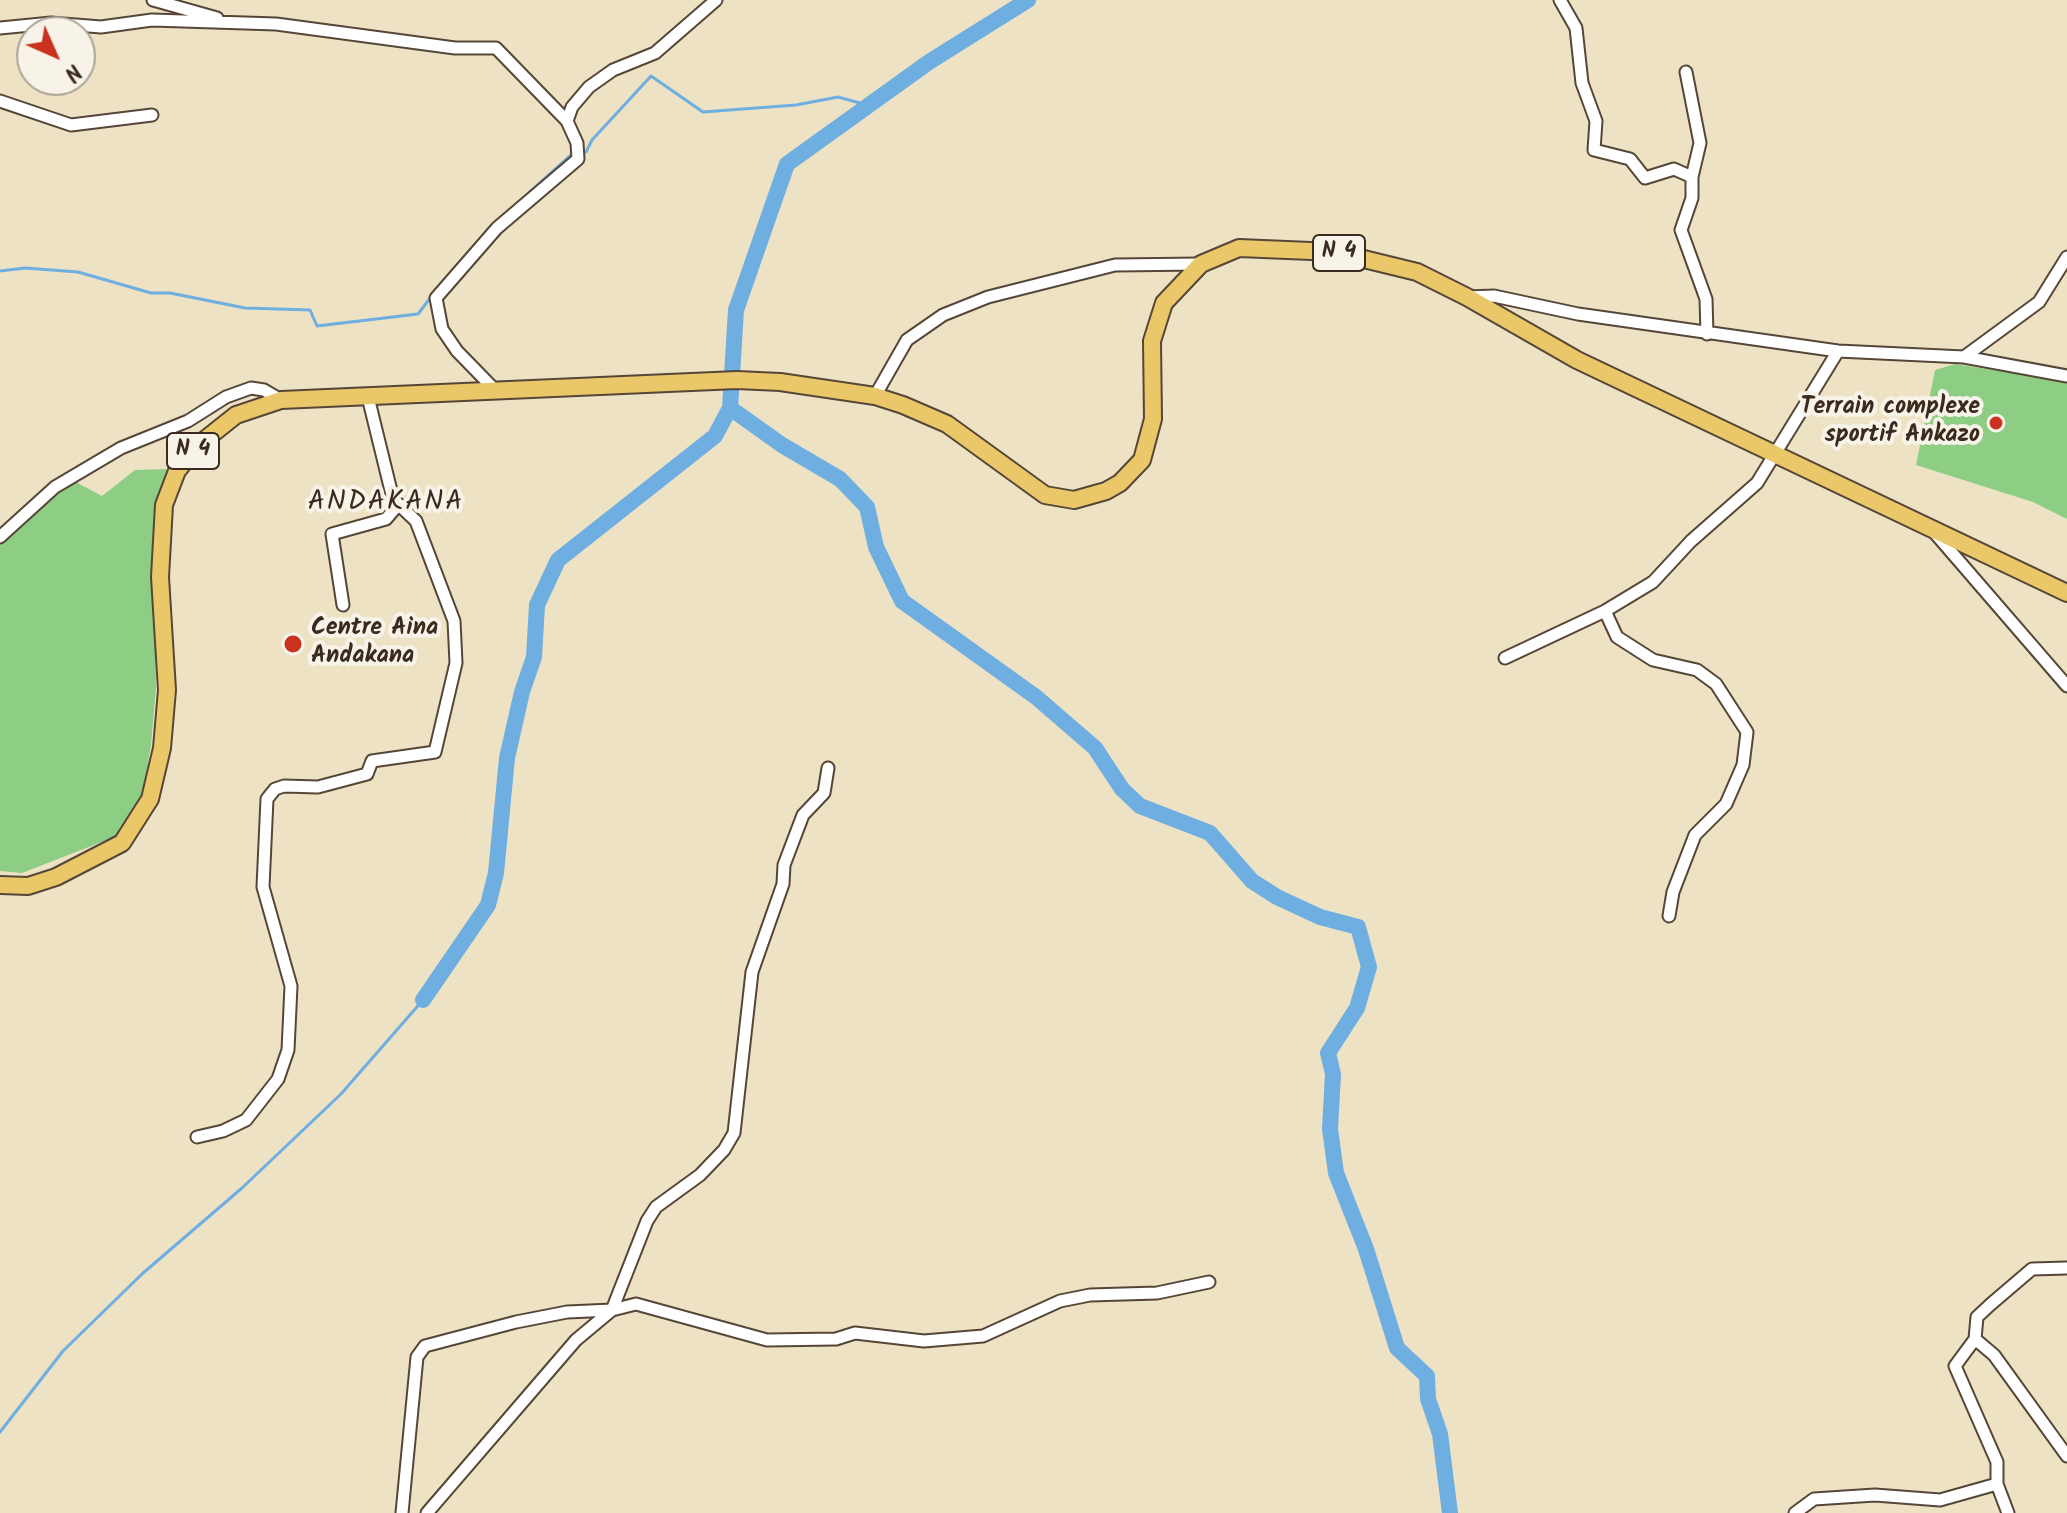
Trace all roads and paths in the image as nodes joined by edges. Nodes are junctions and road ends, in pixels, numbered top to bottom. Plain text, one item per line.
1 (153, 0) edge
2 (716, 0) edge
3 (1560, 0) edge
4 (237, 24) junction
5 (0, 28) edge
6 (1686, 72) dead end
7 (0, 101) edge
8 (152, 115) dead end
9 (567, 121) junction
10 (1692, 177) junction
11 (2067, 257) edge
12 (1201, 264) junction
13 (1467, 297) junction
14 (1707, 334) junction
15 (1838, 351) junction
16 (1964, 357) junction
17 (2067, 376) edge
18 (495, 390) junction
19 (875, 396) junction
20 (368, 397) junction
21 (281, 400) junction
22 (1776, 455) junction
23 (398, 505) junction
24 (1930, 527) junction
25 (0, 537) edge
26 (2067, 593) edge
27 (343, 605) dead end
28 (1605, 611) junction
29 (1505, 658) dead end
30 (2067, 686) edge
31 (828, 768) dead end
32 (0, 885) edge
33 (1669, 916) dead end
34 (197, 1137) dead end
35 (2067, 1268) edge
36 (1209, 1282) dead end
37 (612, 1310) junction
38 (1975, 1339) junction
39 (2067, 1456) edge
40 (1997, 1484) junction
41 (402, 1513) edge
42 (427, 1513) edge
43 (1795, 1513) edge
44 (2008, 1513) edge

1 - 4 street
2 - 9 street
3 - 10 street
4 - 5 street
4 - 9 street
6 - 10 street
7 - 8 street
9 - 18 street
10 - 14 street
11 - 16 street
12 - 13 main road, N 4
12 - 19 street
12 - 19 main road, N 4
13 - 14 street
13 - 22 main road, N 4
14 - 15 street
15 - 16 street
15 - 22 street
16 - 17 street
18 - 19 main road, N 4
18 - 20 main road, N 4
20 - 21 main road, N 4
20 - 23 street
21 - 25 street
21 - 32 main road, N 4
22 - 24 main road, N 4
22 - 28 street
23 - 27 street
23 - 34 street
24 - 26 main road, N 4
24 - 30 street
28 - 29 street
28 - 33 street
31 - 37 street
35 - 38 street
36 - 37 street
37 - 41 street
37 - 42 street
38 - 39 street
38 - 40 street
40 - 43 street
40 - 44 street

